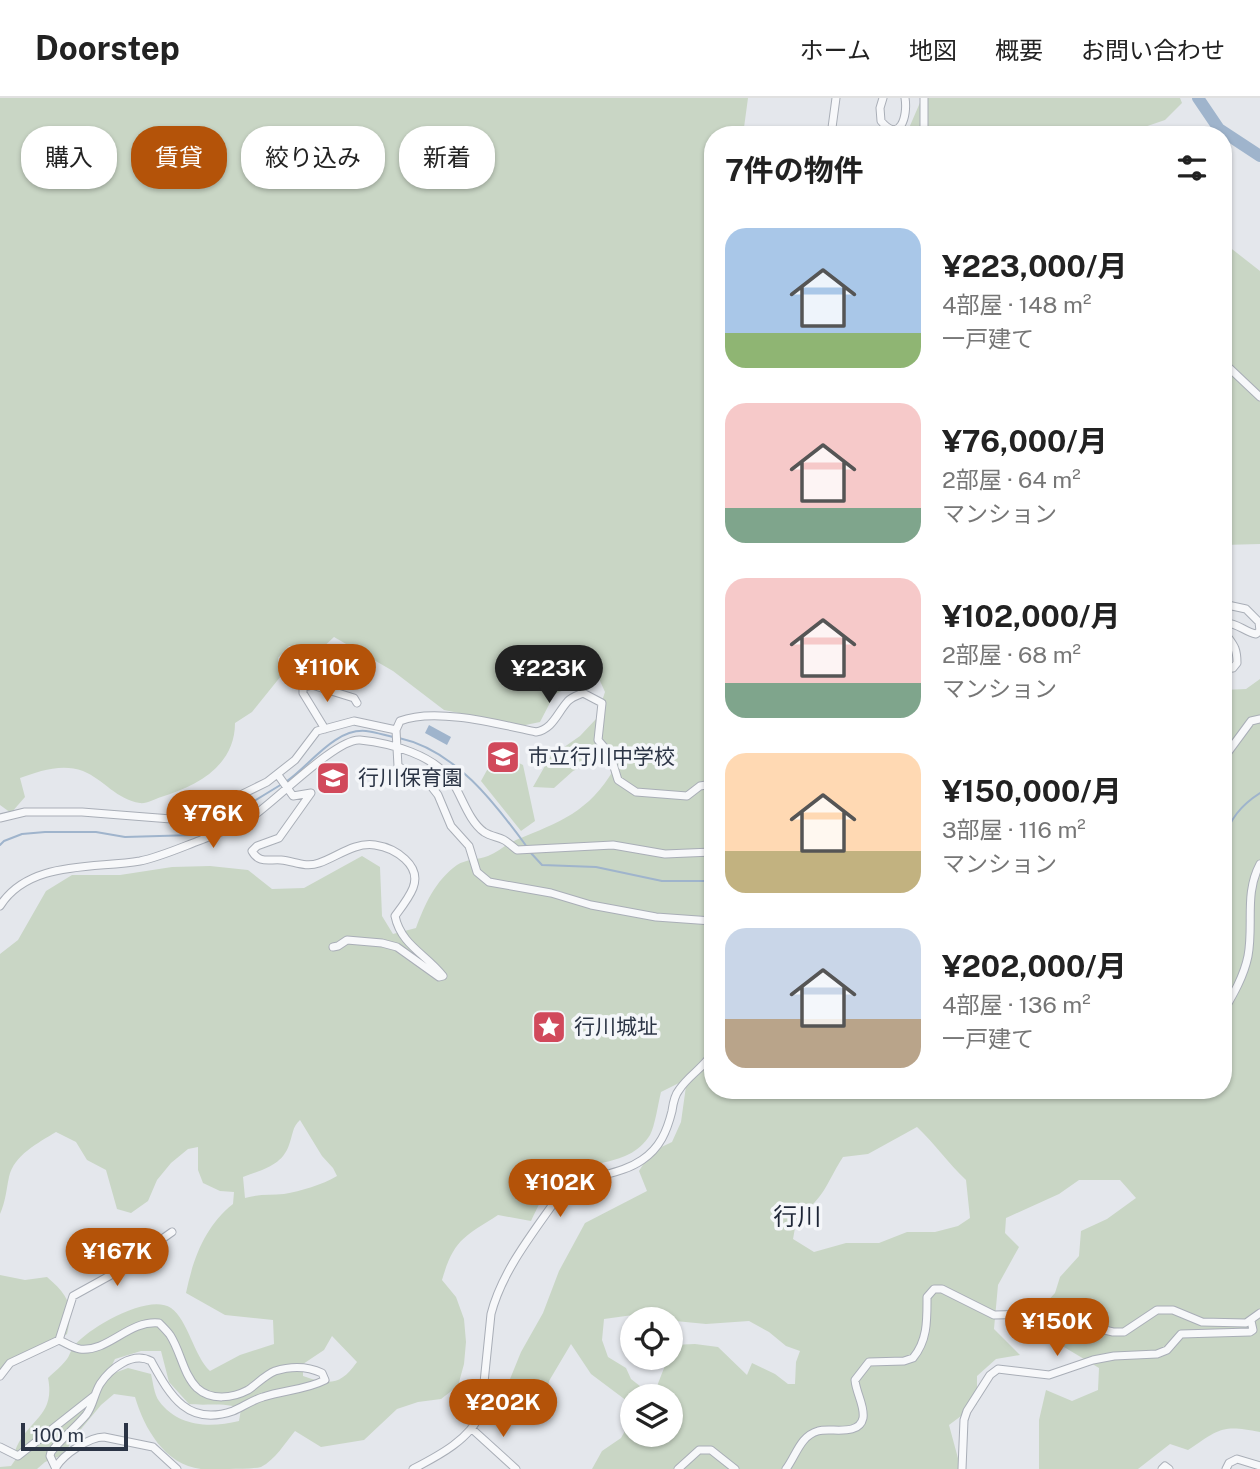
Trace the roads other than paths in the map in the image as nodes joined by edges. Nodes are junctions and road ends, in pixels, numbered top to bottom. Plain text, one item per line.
1 (836, 98) edge
2 (883, 98) edge
3 (905, 98) edge
4 (925, 98) edge
5 (832, 126) edge
6 (886, 126) edge
7 (900, 126) edge
8 (924, 126) edge
9 (1232, 371) edge
10 (1260, 397) edge
11 (1232, 606) edge
12 (1232, 623) edge
13 (1232, 640) edge
14 (316, 656) dead end
15 (1232, 668) edge
16 (322, 688) junction
17 (357, 702) dead end
18 (1260, 719) edge
19 (326, 729) junction
20 (396, 730) junction
21 (398, 746) junction
22 (1232, 746) edge
23 (278, 775) junction
24 (704, 785) edge
25 (288, 789) junction
26 (0, 818) edge
27 (704, 852) edge
28 (1260, 864) edge
29 (0, 906) edge
30 (704, 920) edge
31 (333, 947) dead end
32 (1232, 994) edge
33 (704, 1062) edge
34 (172, 1232) dead end
35 (1260, 1313) edge
36 (1251, 1321) junction
37 (59, 1340) junction
38 (0, 1376) edge
39 (95, 1396) junction
40 (472, 1429) junction
41 (0, 1447) edge
42 (1260, 1466) edge
43 (56, 1468) edge
44 (177, 1469) edge
45 (413, 1469) edge
46 (516, 1469) edge
47 (678, 1469) edge
48 (735, 1469) edge
49 (786, 1469) edge
50 (962, 1469) edge
51 (1162, 1469) edge
52 (1169, 1469) edge
53 (1226, 1469) edge

1 - 5 street
2 - 6 street
3 - 7 street
4 - 8 street
9 - 10 street
11 - 12 street
13 - 15 street
14 - 16 street
16 - 17 street
16 - 19 street
18 - 22 street
19 - 20 street
19 - 23 street
20 - 21 street
20 - 24 street
21 - 25 street
21 - 27 street
21 - 30 street
23 - 25 street
23 - 26 street
25 - 29 street
25 - 31 street
28 - 32 street
33 - 40 street
34 - 37 street
35 - 36 street
36 - 49 street
36 - 50 street
37 - 38 street
37 - 39 street
39 - 41 street
39 - 43 street
40 - 45 street
40 - 46 street
42 - 53 street
43 - 44 street
47 - 48 street
51 - 52 street

